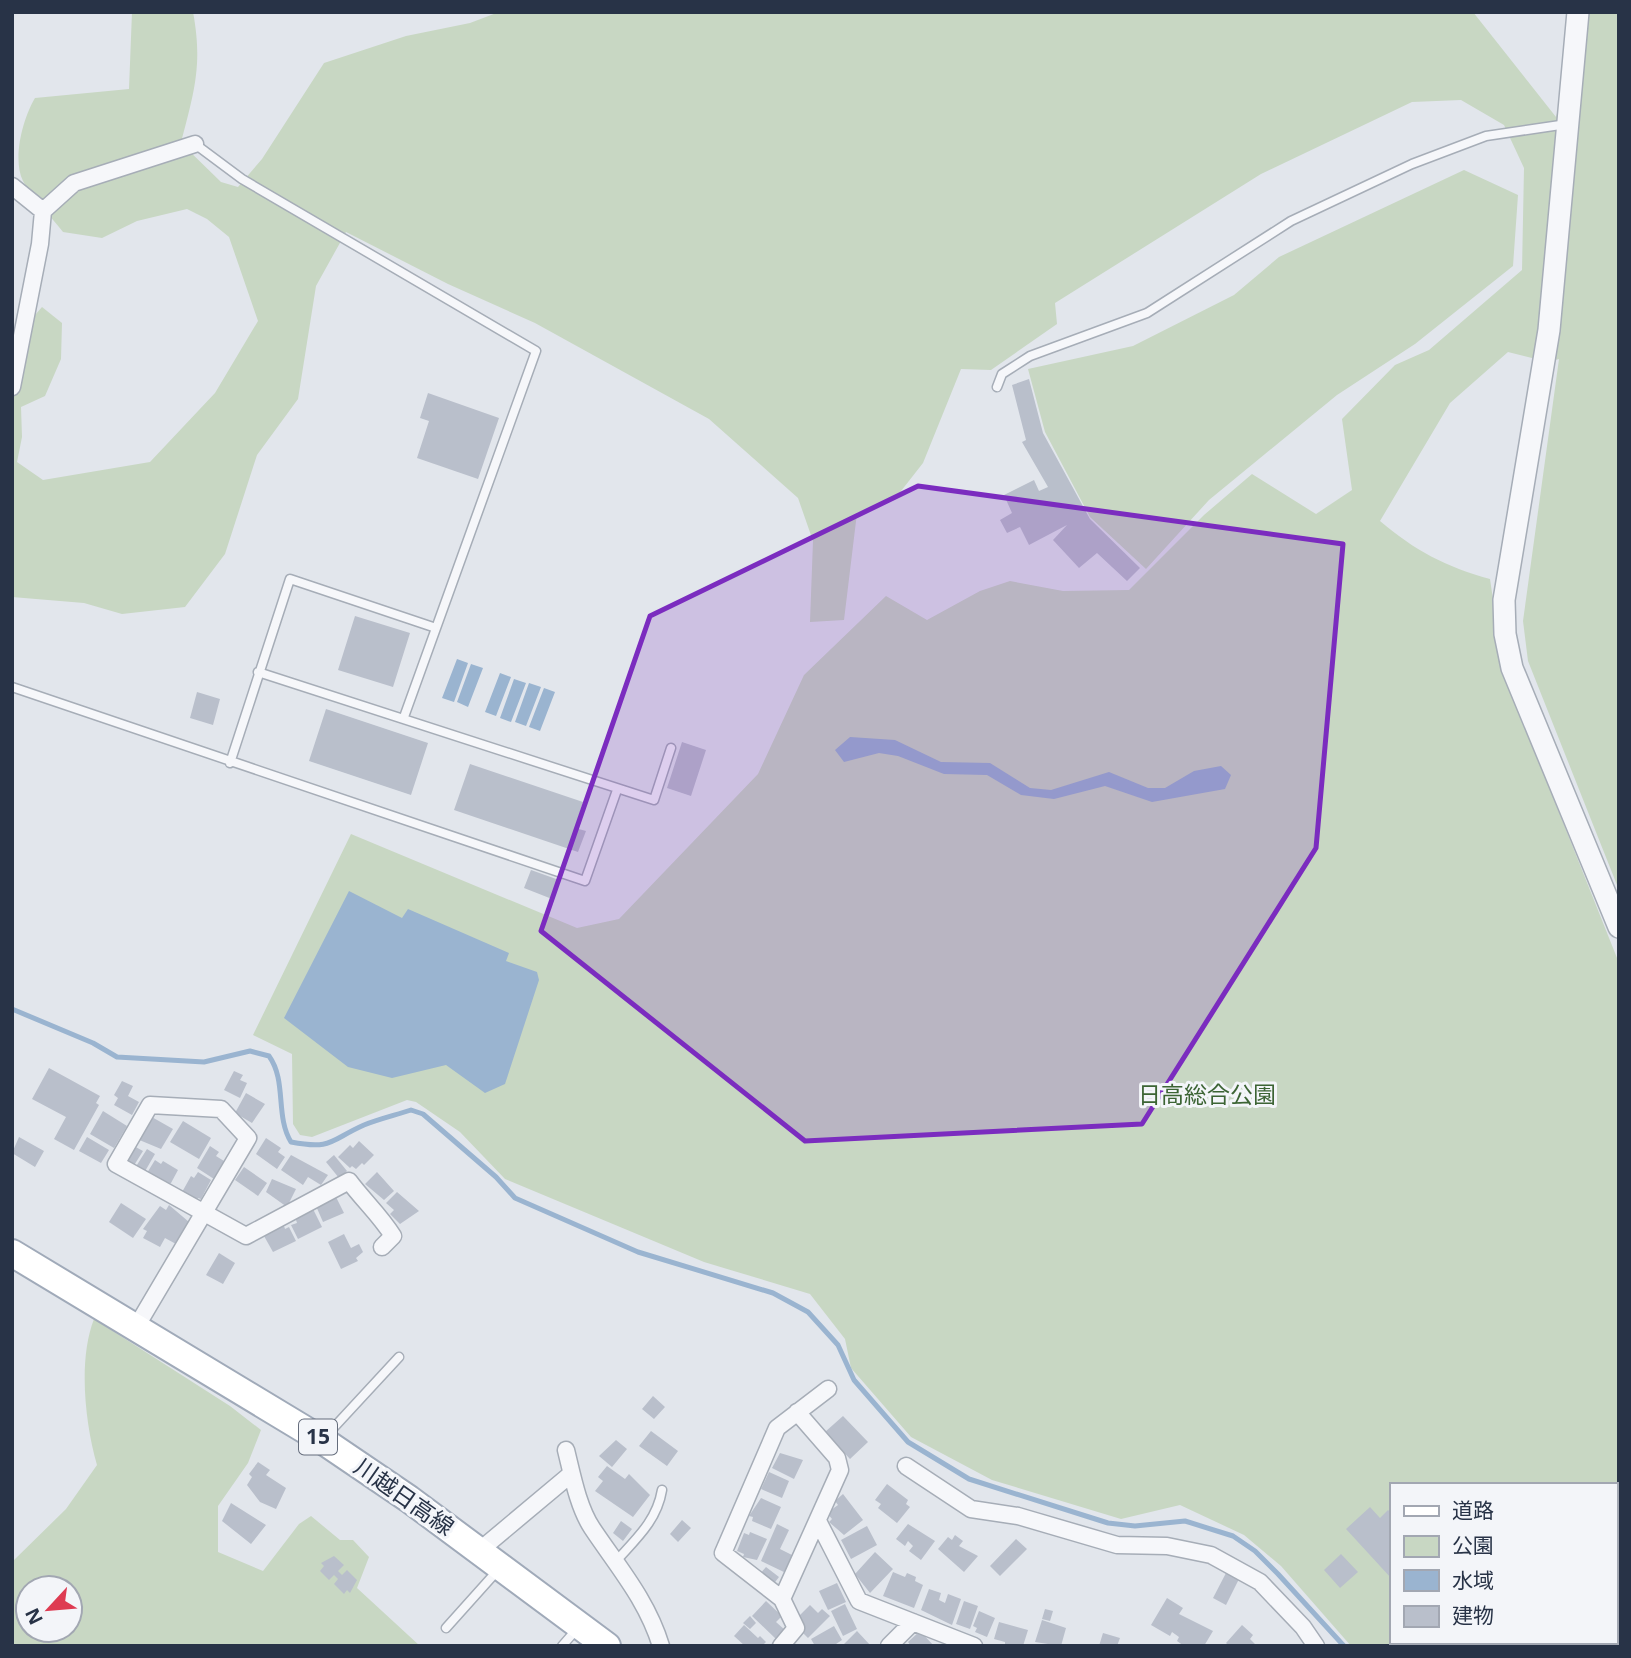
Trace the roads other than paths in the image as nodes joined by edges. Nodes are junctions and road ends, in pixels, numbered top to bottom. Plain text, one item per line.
1 (1578, 12) edge
2 (1568, 124) junction
3 (195, 144) joint
4 (12, 186) edge
5 (43, 211) junction
6 (12, 387) edge
7 (997, 387) dead end
8 (436, 628) junction
9 (258, 672) junction
10 (12, 687) edge
11 (404, 717) junction
12 (670, 748) dead end
13 (230, 763) junction
14 (617, 790) junction
15 (1619, 927) edge
16 (203, 1214) junction
17 (382, 1248) dead end
18 (12, 1252) edge
19 (135, 1329) junction
20 (399, 1357) dead end
21 (828, 1390) dead end
22 (797, 1412) junction
23 (322, 1440) junction
24 (566, 1450) dead end
25 (906, 1466) dead end
26 (571, 1474) junction
27 (662, 1490) dead end
28 (818, 1521) junction
29 (479, 1551) junction
30 (617, 1560) junction
31 (501, 1567) junction
32 (782, 1599) junction
33 (913, 1622) junction
34 (580, 1626) junction
35 (446, 1628) dead end
36 (796, 1628) junction
37 (562, 1646) edge
38 (607, 1646) edge
39 (661, 1646) edge
40 (781, 1646) edge
41 (802, 1646) edge
42 (889, 1646) edge
43 (974, 1646) edge
44 (1316, 1646) edge

1 - 2 street
2 - 7 lane
2 - 15 street
3 - 5 street
3 - 8 lane
4 - 5 street
5 - 6 street
8 - 9 lane
8 - 11 lane
9 - 11 lane
9 - 13 lane
10 - 13 lane
11 - 14 lane
12 - 14 lane
13 - 14 lane
16 - 16 street
16 - 17 street
16 - 19 street
18 - 19 main road, 川越日高線 / 15
19 - 23 main road, 川越日高線 / 15
20 - 23 lane
21 - 22 street
22 - 28 street
22 - 32 street
23 - 29 main road, 川越日高線 / 15
24 - 26 street
25 - 44 street
26 - 29 street
26 - 30 street
27 - 30 lane
28 - 32 street
28 - 33 street
29 - 31 main road, 川越日高線 / 15
30 - 39 street
31 - 34 main road, 川越日高線 / 15
31 - 35 lane
32 - 36 street
33 - 42 street
33 - 43 street
34 - 37 lane
34 - 38 main road, 川越日高線 / 15
36 - 40 street
36 - 41 street

